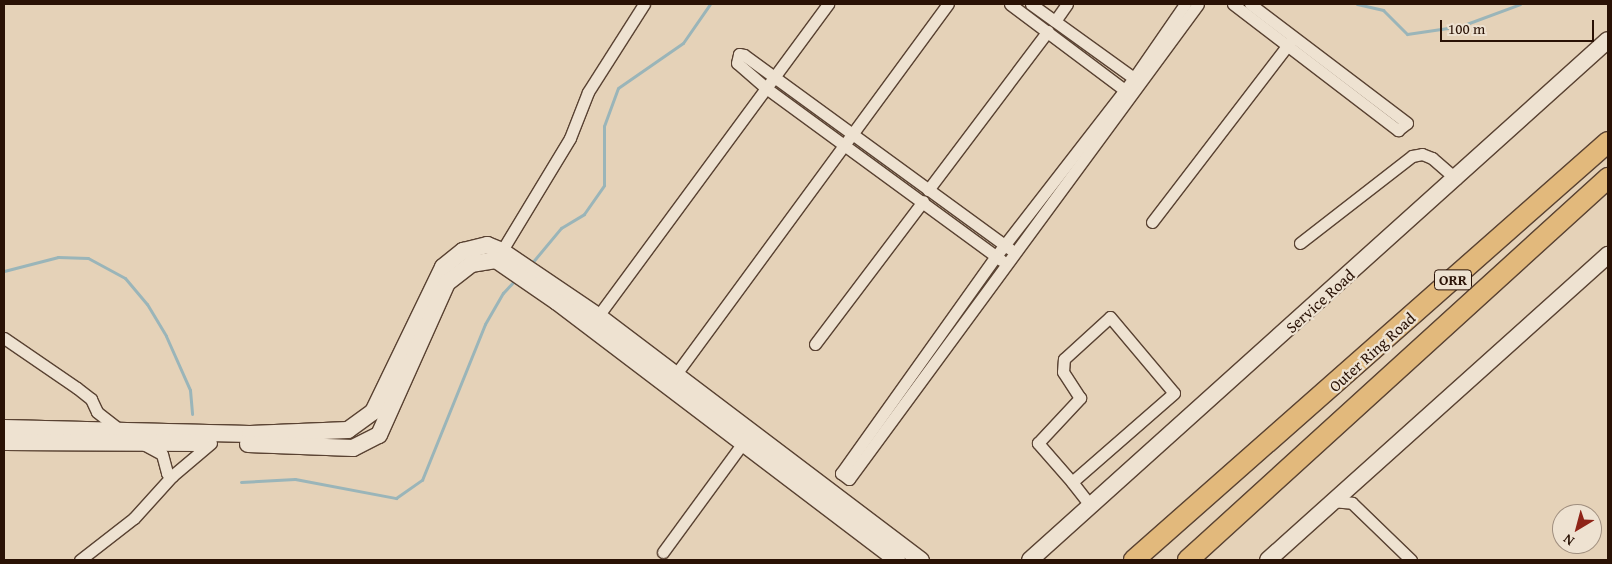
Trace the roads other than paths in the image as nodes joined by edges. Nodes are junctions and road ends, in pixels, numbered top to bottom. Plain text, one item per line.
1 (644, 4) edge
2 (828, 4) edge
3 (948, 4) edge
4 (1010, 4) edge
5 (1031, 4) edge
6 (1068, 4) edge
7 (1185, 4) edge
8 (1198, 4) edge
9 (1233, 4) edge
10 (1250, 4) edge
11 (1055, 21) junction
12 (1048, 31) junction
13 (1291, 40) junction
14 (1608, 40) edge
15 (774, 77) junction
16 (1137, 80) junction
17 (766, 88) junction
18 (1128, 92) junction
19 (854, 135) junction
20 (1608, 142) edge
21 (846, 145) junction
22 (1608, 178) edge
23 (1456, 179) junction
24 (928, 190) junction
25 (923, 201) junction
26 (1152, 222) dead end
27 (1300, 243) dead end
28 (1004, 246) junction
29 (1015, 253) junction
30 (1608, 255) edge
31 (499, 256) junction
32 (996, 256) junction
33 (1006, 265) junction
34 (523, 272) junction
35 (598, 316) junction
36 (4, 338) edge
37 (815, 344) dead end
38 (676, 374) junction
39 (4, 428) edge
40 (120, 430) junction
41 (219, 440) junction
42 (4, 442) edge
43 (138, 442) junction
44 (742, 444) junction
45 (170, 475) junction
46 (1072, 482) junction
47 (1331, 501) junction
48 (1091, 506) junction
49 (663, 552) dead end
50 (71, 560) edge
51 (80, 560) edge
52 (897, 560) edge
53 (921, 560) edge
54 (1030, 560) edge
55 (1134, 560) edge
56 (1188, 560) edge
57 (1268, 560) edge
58 (1411, 560) edge

1 - 31 street
2 - 15 street
3 - 19 street
4 - 12 street
5 - 11 street
6 - 11 street
7 - 16 street
8 - 16 street
9 - 13 street
10 - 13 street
11 - 16 street
12 - 18 street
12 - 24 street
13 - 13 street
13 - 26 street
14 - 23 main road, Service Road
15 - 17 street
15 - 17 street
15 - 19 street
16 - 18 street
17 - 21 street
17 - 35 street
18 - 28 street
18 - 29 street
19 - 21 street
19 - 24 street
20 - 55 highway, Outer Ring Road / ORR
21 - 25 street
21 - 38 street
22 - 56 highway, Outer Ring Road / ORR
23 - 27 street
23 - 48 main road, Service Road
24 - 28 street
25 - 32 street
25 - 37 street
28 - 29 street
28 - 32 street
29 - 33 street
30 - 47 main road
31 - 34 main road
31 - 41 main road
32 - 33 street
32 - 33 street
34 - 35 main road
34 - 44 main road
35 - 38 main road
36 - 40 street
38 - 53 main road
39 - 40 main road
40 - 41 main road
40 - 43 street
41 - 43 main road
41 - 45 street
42 - 43 main road
43 - 45 street
44 - 49 street
44 - 52 main road
45 - 50 street
45 - 51 street
46 - 46 street
46 - 48 street
47 - 57 main road
47 - 58 street
48 - 54 main road, Service Road

